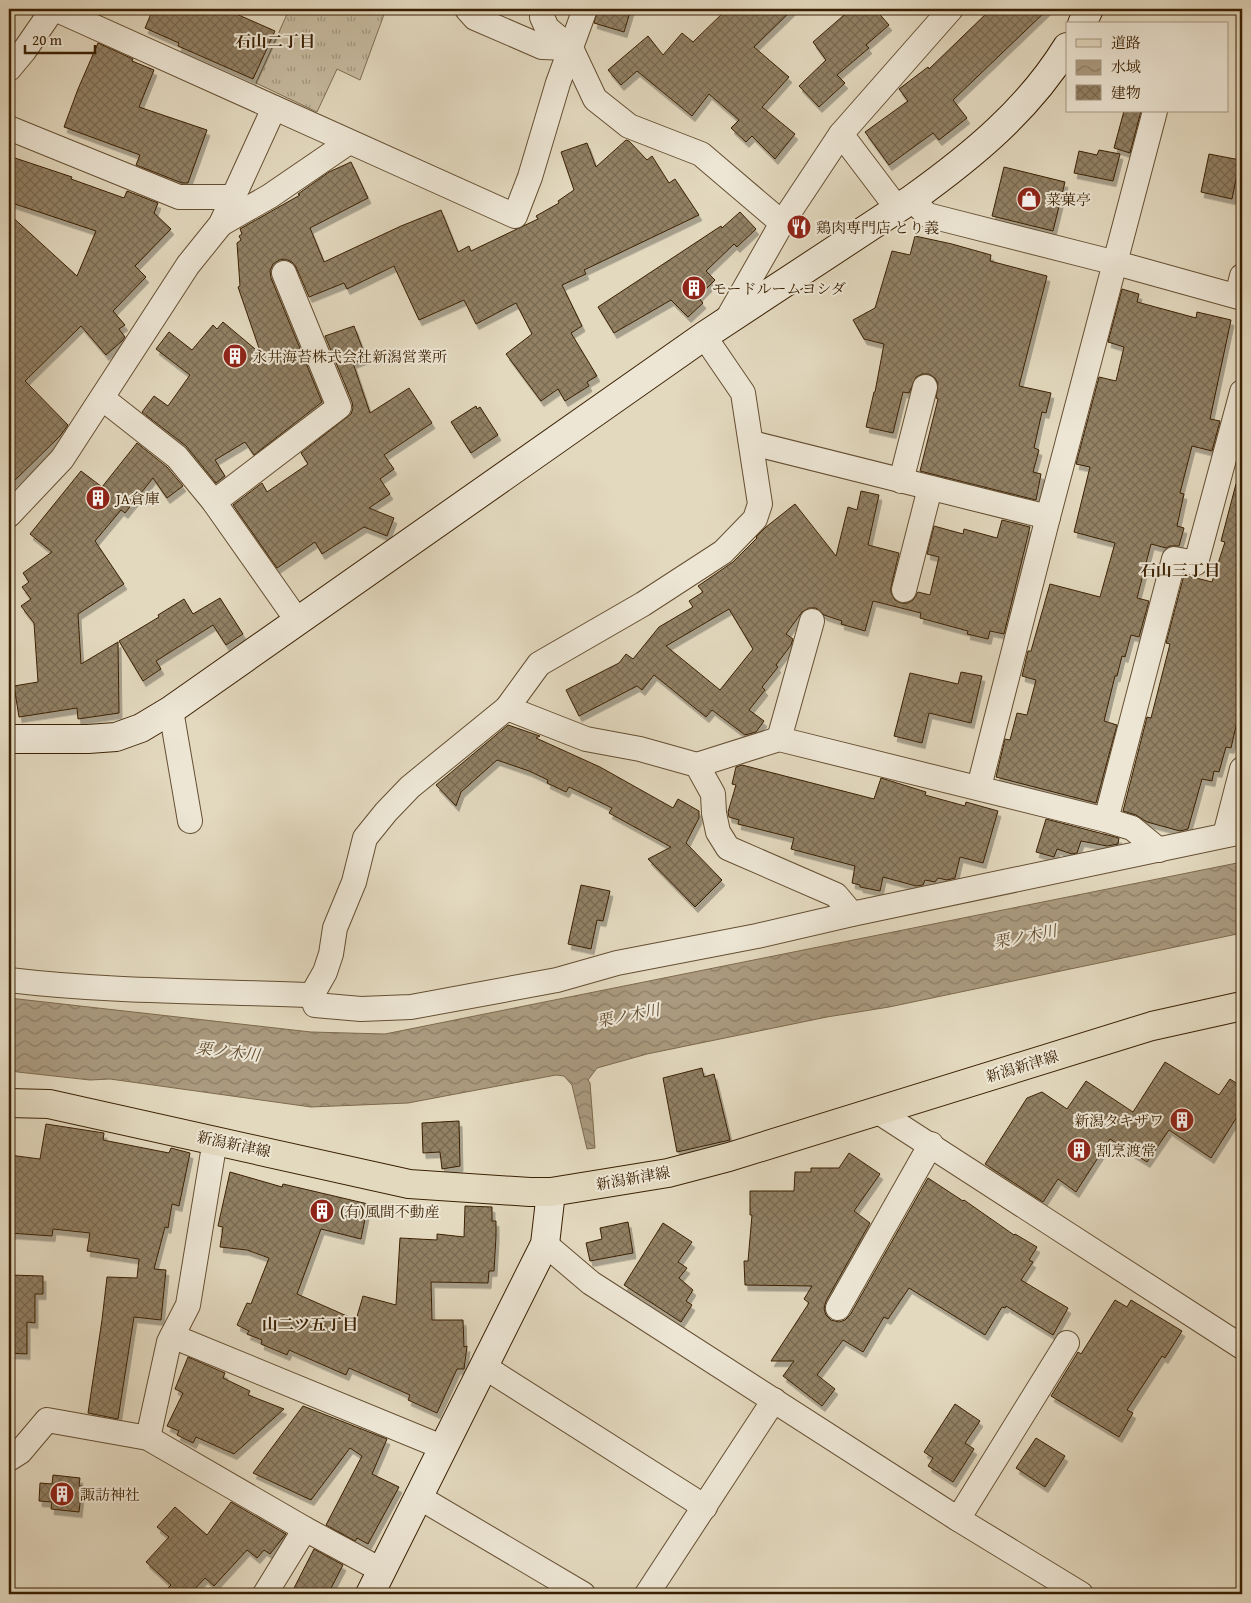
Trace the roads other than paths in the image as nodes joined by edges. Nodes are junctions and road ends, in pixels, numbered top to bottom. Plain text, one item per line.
1 (54, 9) edge
2 (467, 9) edge
3 (541, 9) edge
4 (585, 9) edge
5 (951, 9) edge
6 (1090, 9) edge
7 (1083, 22) edge
8 (501, 29) junction
9 (571, 48) junction
10 (1066, 48) edge
11 (9, 69) edge
12 (274, 108) junction
13 (1155, 112) edge
14 (9, 128) edge
15 (841, 134) junction
16 (349, 142) junction
17 (234, 197) junction
18 (905, 203) junction
19 (782, 223) junction
20 (221, 224) junction
21 (1116, 263) junction
22 (284, 272) dead end
23 (1240, 290) edge
24 (714, 330) junction
25 (925, 387) dead end
26 (1242, 392) edge
27 (102, 398) junction
28 (752, 443) junction
29 (900, 481) junction
30 (930, 488) junction
31 (214, 502) junction
32 (9, 515) edge
33 (1048, 517) junction
34 (904, 590) dead end
35 (297, 620) junction
36 (812, 621) dead end
37 (507, 708) junction
38 (171, 710) junction
39 (9, 739) edge
40 (779, 739) junction
41 (697, 765) junction
42 (1242, 769) edge
43 (979, 787) junction
44 (1106, 820) junction
45 (190, 821) dead end
46 (1234, 833) edge
47 (1159, 850) junction
48 (852, 914) junction
49 (9, 980) edge
50 (312, 995) junction
51 (1242, 1006) edge
52 (9, 1103) edge
53 (878, 1111) junction
54 (215, 1140) junction
55 (931, 1144) junction
56 (551, 1192) junction
57 (545, 1244) junction
58 (838, 1308) dead end
59 (172, 1336) junction
60 (1067, 1343) dead end
61 (1242, 1347) edge
62 (483, 1366) junction
63 (774, 1400) junction
64 (148, 1438) junction
65 (442, 1447) junction
66 (9, 1459) edge
67 (417, 1496) junction
68 (705, 1507) junction
69 (958, 1519) junction
70 (305, 1529) junction
71 (381, 1570) junction
72 (265, 1594) edge
73 (370, 1594) edge
74 (583, 1594) edge
75 (647, 1594) edge
76 (1080, 1594) edge

1 - 11 street
1 - 12 street
2 - 8 street
3 - 8 street
3 - 9 street
4 - 9 street
5 - 15 street
6 - 7 street
8 - 9 street
9 - 16 street
9 - 19 street
10 - 18 street
12 - 16 street
12 - 17 street
13 - 21 street
14 - 17 street
15 - 18 street
15 - 19 street
16 - 20 street
17 - 20 street
18 - 21 street
18 - 24 street
19 - 24 street
20 - 27 street
21 - 23 street
21 - 33 street
22 - 31 street
24 - 28 street
24 - 35 street
25 - 29 street
26 - 44 street
27 - 31 street
27 - 32 street
28 - 29 street
28 - 37 street
29 - 30 street
30 - 33 street
30 - 34 street
31 - 35 street
33 - 43 street
35 - 38 street
36 - 40 street
37 - 41 street
37 - 50 street
38 - 39 street
38 - 45 street
40 - 41 street
40 - 43 street
41 - 48 street
42 - 46 street
43 - 44 street
44 - 47 street
46 - 47 street
47 - 48 street
48 - 50 street
49 - 50 street
51 - 53 main road, 新潟新津線
52 - 54 main road, 新潟新津線
53 - 55 street
53 - 56 main road, 新潟新津線
54 - 56 main road, 新潟新津線
54 - 59 street
55 - 58 street
55 - 61 street
56 - 57 street
57 - 62 street
57 - 63 street
59 - 64 street
59 - 65 street
60 - 69 street
62 - 65 street
62 - 68 street
63 - 68 street
63 - 69 street
64 - 66 street
64 - 70 street
65 - 67 street
67 - 71 street
67 - 74 street
68 - 75 street
69 - 76 street
70 - 71 street
70 - 72 street
71 - 73 street

